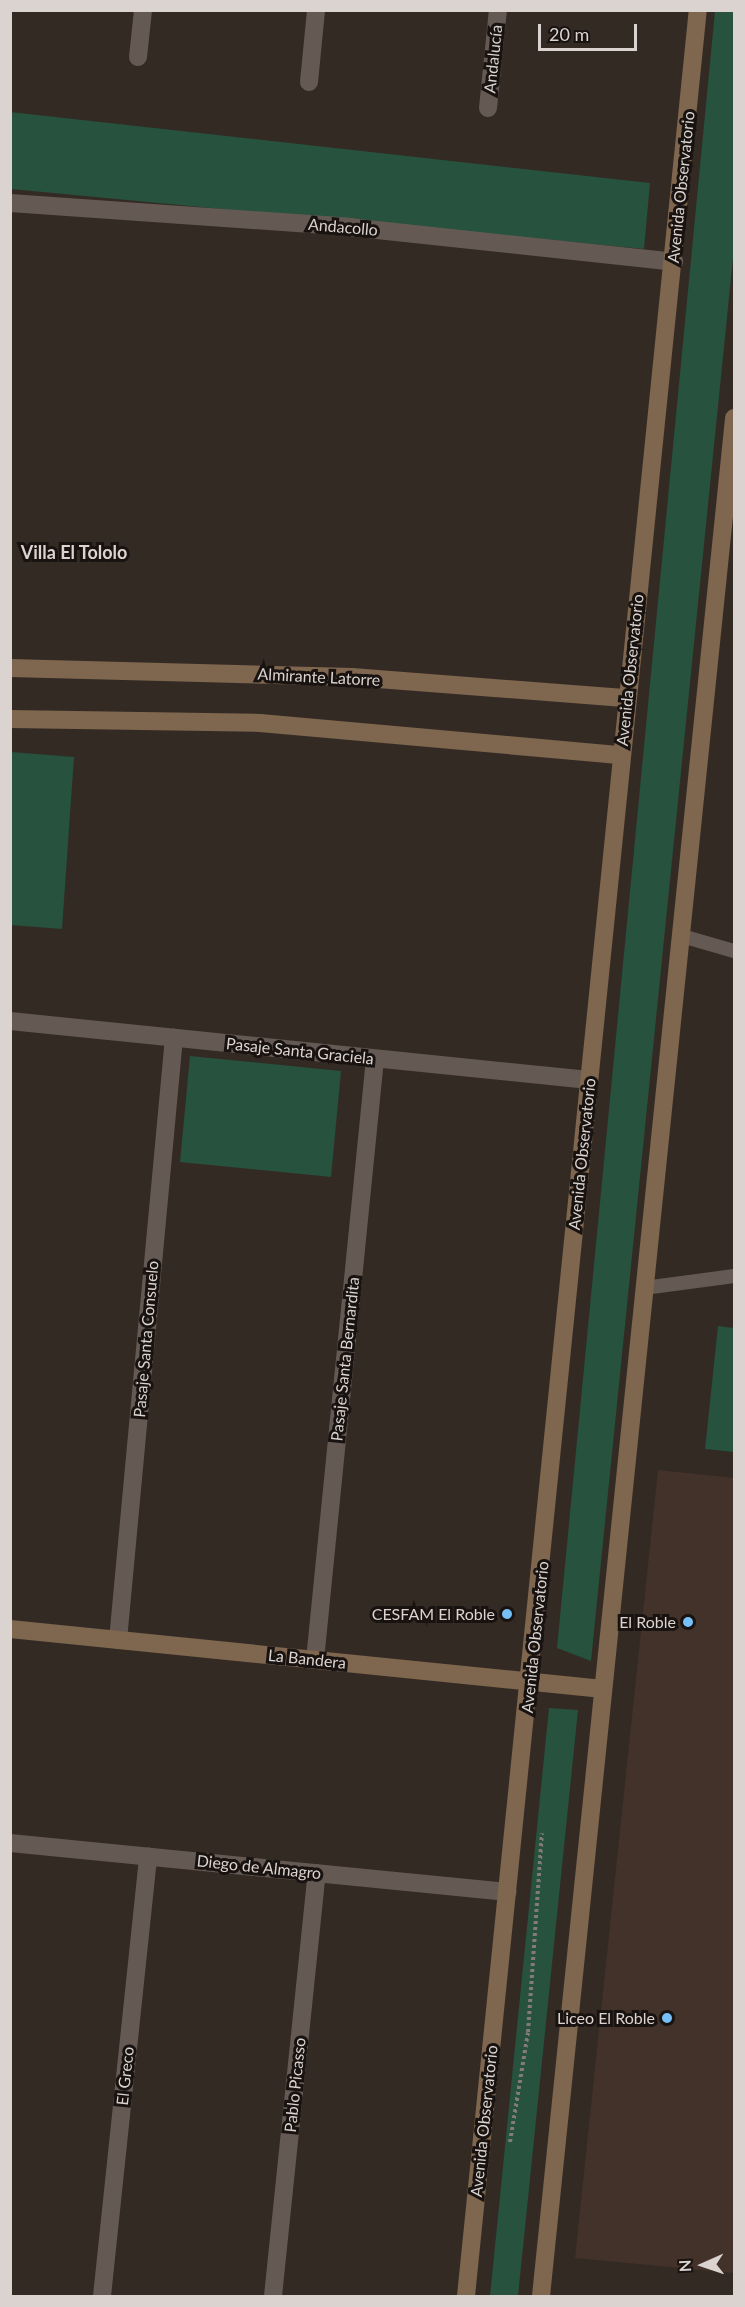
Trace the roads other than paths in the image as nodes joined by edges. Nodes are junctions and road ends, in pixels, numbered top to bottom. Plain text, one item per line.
1 (143, 10) edge
2 (316, 10) edge
3 (498, 10) edge
4 (698, 10) edge
5 (138, 57) dead end
6 (309, 82) dead end
7 (488, 108) dead end
8 (10, 203) edge
9 (674, 262) junction
10 (735, 418) edge
11 (10, 669) edge
12 (627, 698) junction
13 (10, 719) edge
14 (621, 755) junction
15 (682, 936) junction
16 (734, 952) edge
17 (10, 1021) edge
18 (174, 1038) junction
19 (375, 1059) junction
20 (589, 1080) junction
21 (735, 1276) edge
22 (644, 1288) junction
23 (10, 1629) edge
24 (118, 1640) junction
25 (315, 1660) junction
26 (530, 1681) junction
27 (603, 1689) junction
28 (10, 1843) edge
29 (148, 1856) junction
30 (317, 1873) junction
31 (508, 1892) junction
32 (102, 2296) edge
33 (273, 2296) edge
34 (466, 2296) edge
35 (541, 2296) edge

1 - 5 street
2 - 6 street
3 - 7 street, Andalucía
4 - 9 main road, Avenida Observatorio
8 - 9 street, Andacollo
9 - 12 main road, Avenida Observatorio
10 - 15 main road
11 - 12 main road, Almirante Latorre
12 - 14 main road, Avenida Observatorio
13 - 14 main road
14 - 20 main road, Avenida Observatorio
15 - 16 lane
15 - 22 main road
17 - 18 street, Pasaje Santa Graciela
18 - 19 street, Pasaje Santa Graciela
18 - 24 street, Pasaje Santa Consuelo
19 - 20 street, Pasaje Santa Graciela
19 - 25 street, Pasaje Santa Bernardita
20 - 26 main road, Avenida Observatorio
21 - 22 lane
22 - 27 main road
23 - 24 main road, La Bandera
24 - 25 main road, La Bandera
25 - 26 main road, La Bandera
26 - 27 main road, La Bandera
26 - 31 main road, Avenida Observatorio
27 - 35 main road
28 - 29 street, Diego de Almagro
29 - 30 street, Diego de Almagro
29 - 32 street, El Greco
30 - 31 street, Diego de Almagro
30 - 33 street, Pablo Picasso
31 - 34 main road, Avenida Observatorio

